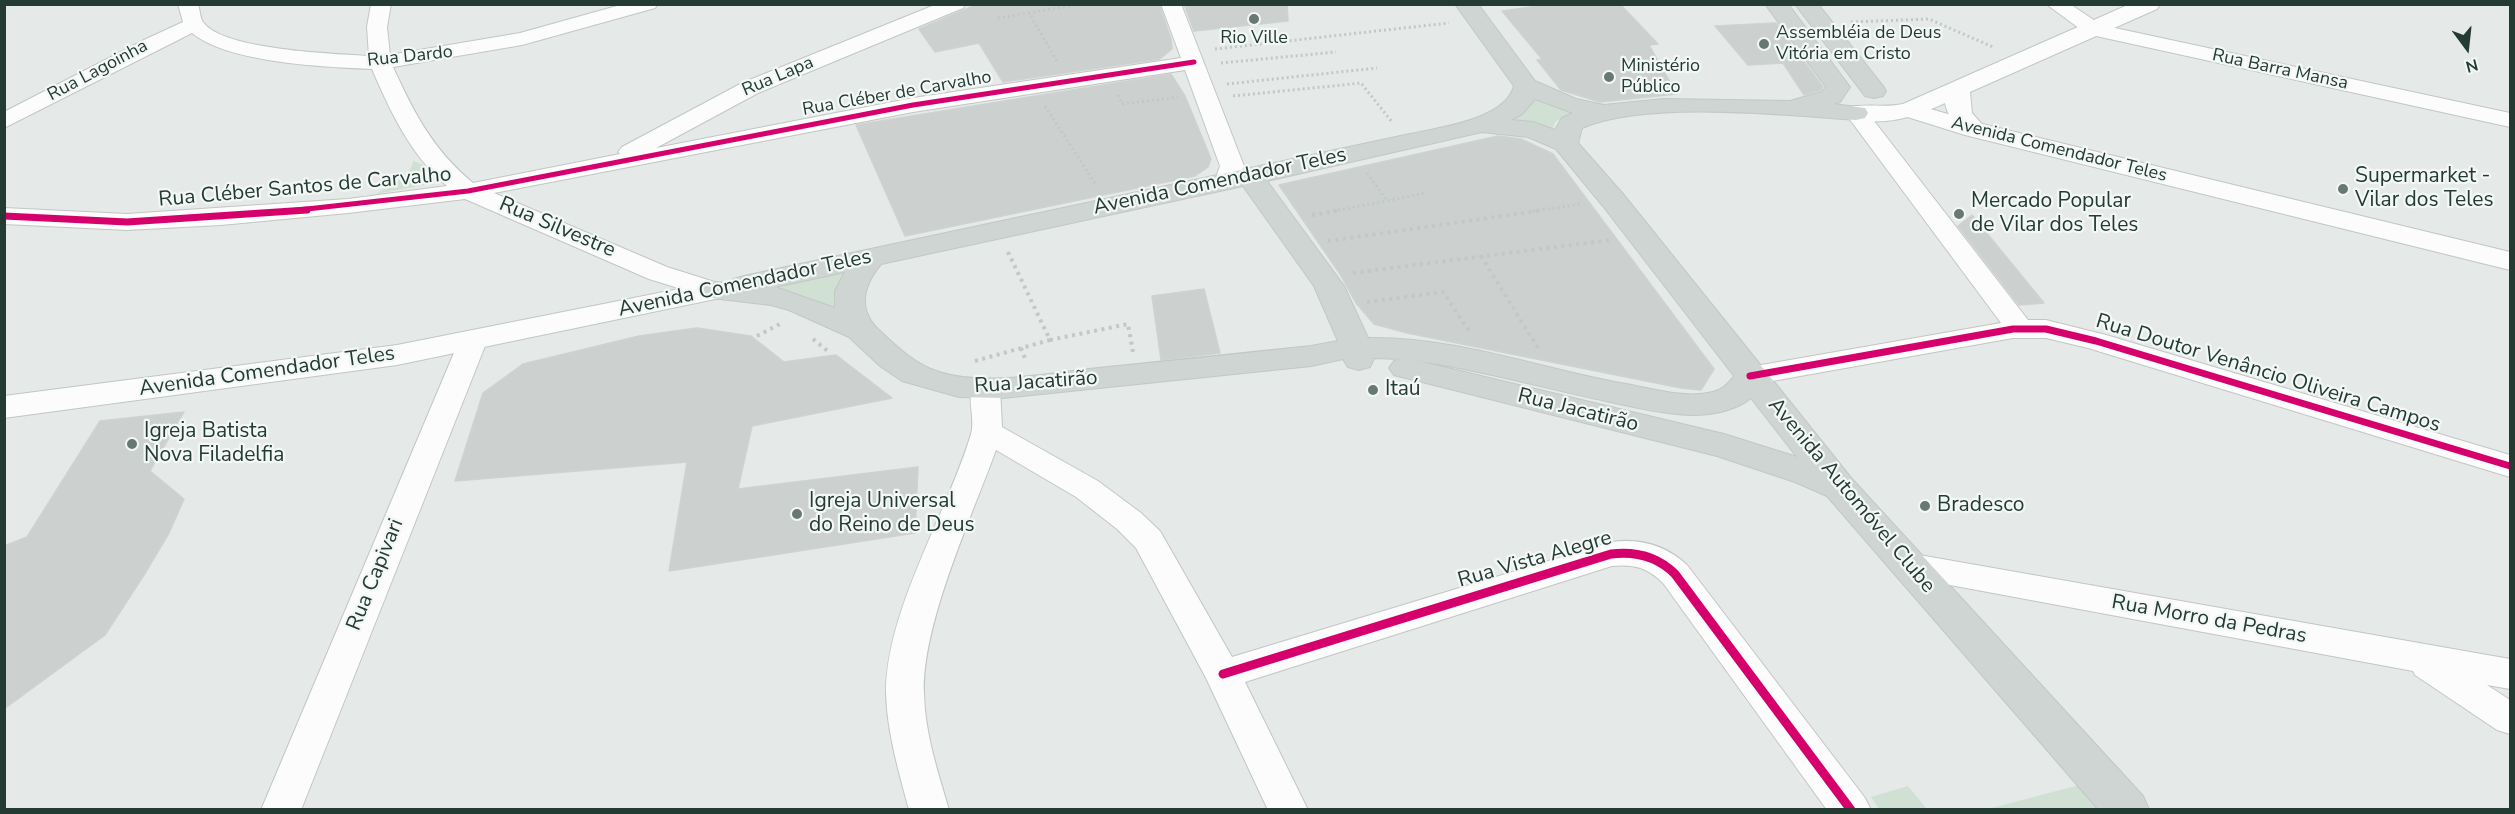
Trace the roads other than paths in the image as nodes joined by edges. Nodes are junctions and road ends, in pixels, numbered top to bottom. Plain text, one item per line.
1 (381, 4) edge
2 (648, 4) edge
3 (956, 4) edge
4 (1171, 4) edge
5 (1776, 4) edge
6 (1806, 4) edge
7 (2056, 4) edge
8 (2149, 4) edge
9 (630, 8) edge
10 (1472, 12) edge
11 (191, 15) edge
12 (2094, 30) junction
13 (380, 63) junction
14 (1199, 77) junction
15 (1527, 86) junction
16 (1958, 92) junction
17 (1789, 108) junction
18 (1910, 110) junction
19 (1600, 111) junction
20 (1856, 114) junction
21 (2511, 120) edge
22 (4, 121) edge
23 (1478, 124) junction
24 (1974, 130) junction
25 (1565, 144) junction
26 (607, 165) junction
27 (1236, 174) junction
28 (468, 191) junction
29 (4, 216) edge
30 (873, 256) junction
31 (2511, 261) edge
32 (714, 291) junction
33 (2013, 329) junction
34 (860, 330) junction
35 (473, 341) junction
36 (1339, 354) junction
37 (1750, 376) junction
38 (985, 388) junction
39 (1669, 402) junction
40 (4, 407) edge
41 (987, 432) junction
42 (1673, 434) junction
43 (2511, 466) edge
44 (1840, 488) junction
45 (1908, 566) junction
46 (2415, 657) junction
47 (1223, 674) junction
48 (2511, 674) edge
49 (2511, 719) edge
50 (281, 810) edge
51 (929, 810) edge
52 (1288, 810) edge
53 (1851, 810) edge
54 (2127, 810) edge

1 - 13 street, Rua Silvestre
2 - 9 street, Rua Dardo
3 - 26 street, Rua Lapa
4 - 14 street
5 - 17 main road
6 - 18 main road
7 - 12 street, Rua Barra Mansa
8 - 12 main road
9 - 13 street, Rua Dardo
10 - 15 main road
11 - 13 street, Rua Dardo
11 - 22 street, Rua Lagoinha
12 - 16 main road
12 - 21 street, Rua Barra Mansa
13 - 28 street, Rua Silvestre
14 - 26 street, Rua Cléber de Carvalho
14 - 27 street
15 - 19 main road, Avenida Comendador Teles
15 - 23 main road, Avenida Comendador Teles
16 - 18 main road
16 - 24 main road
17 - 19 main road, Avenida Comendador Teles
17 - 20 main road, Avenida Comendador Teles
18 - 20 main road, Avenida Comendador Teles
18 - 24 main road, Avenida Comendador Teles
19 - 25 main road, Avenida Comendador Teles
20 - 33 street
23 - 25 main road, Avenida Comendador Teles
23 - 27 main road, Avenida Comendador Teles
24 - 31 main road, Avenida Comendador Teles
25 - 37 main road, Avenida Automóvel Clube
26 - 28 street, Rua Cléber Santos de Carvalho
27 - 30 main road, Avenida Comendador Teles
27 - 36 main road
27 - 36 main road
28 - 29 street, Rua Cléber Santos de Carvalho
28 - 32 street, Rua Silvestre
30 - 32 main road, Avenida Comendador Teles
30 - 34 main road
32 - 34 main road, Rua Jacatirão
32 - 35 main road, Avenida Comendador Teles
33 - 37 street, Rua Doutor Venâncio Oliveira Campos
33 - 43 street, Rua Doutor Venâncio Oliveira Campos
34 - 38 main road, Rua Jacatirão
35 - 40 main road, Avenida Comendador Teles
35 - 50 street, Rua Capivari
36 - 38 main road, Rua Jacatirão
36 - 39 main road, Rua Jacatirão
36 - 42 main road, Rua Jacatirão
37 - 39 main road, Rua Jacatirão
37 - 44 main road, Avenida Automóvel Clube
38 - 41 street
39 - 42 main road
41 - 47 street
41 - 51 street
42 - 44 main road, Rua Jacatirão
44 - 45 main road, Avenida Automóvel Clube
45 - 46 street, Rua Morro da Pedras
45 - 54 main road, Avenida Automóvel Clube
46 - 48 street, Rua Morro da Pedras
46 - 49 street
47 - 52 street
47 - 53 street, Rua Vista Alegre

